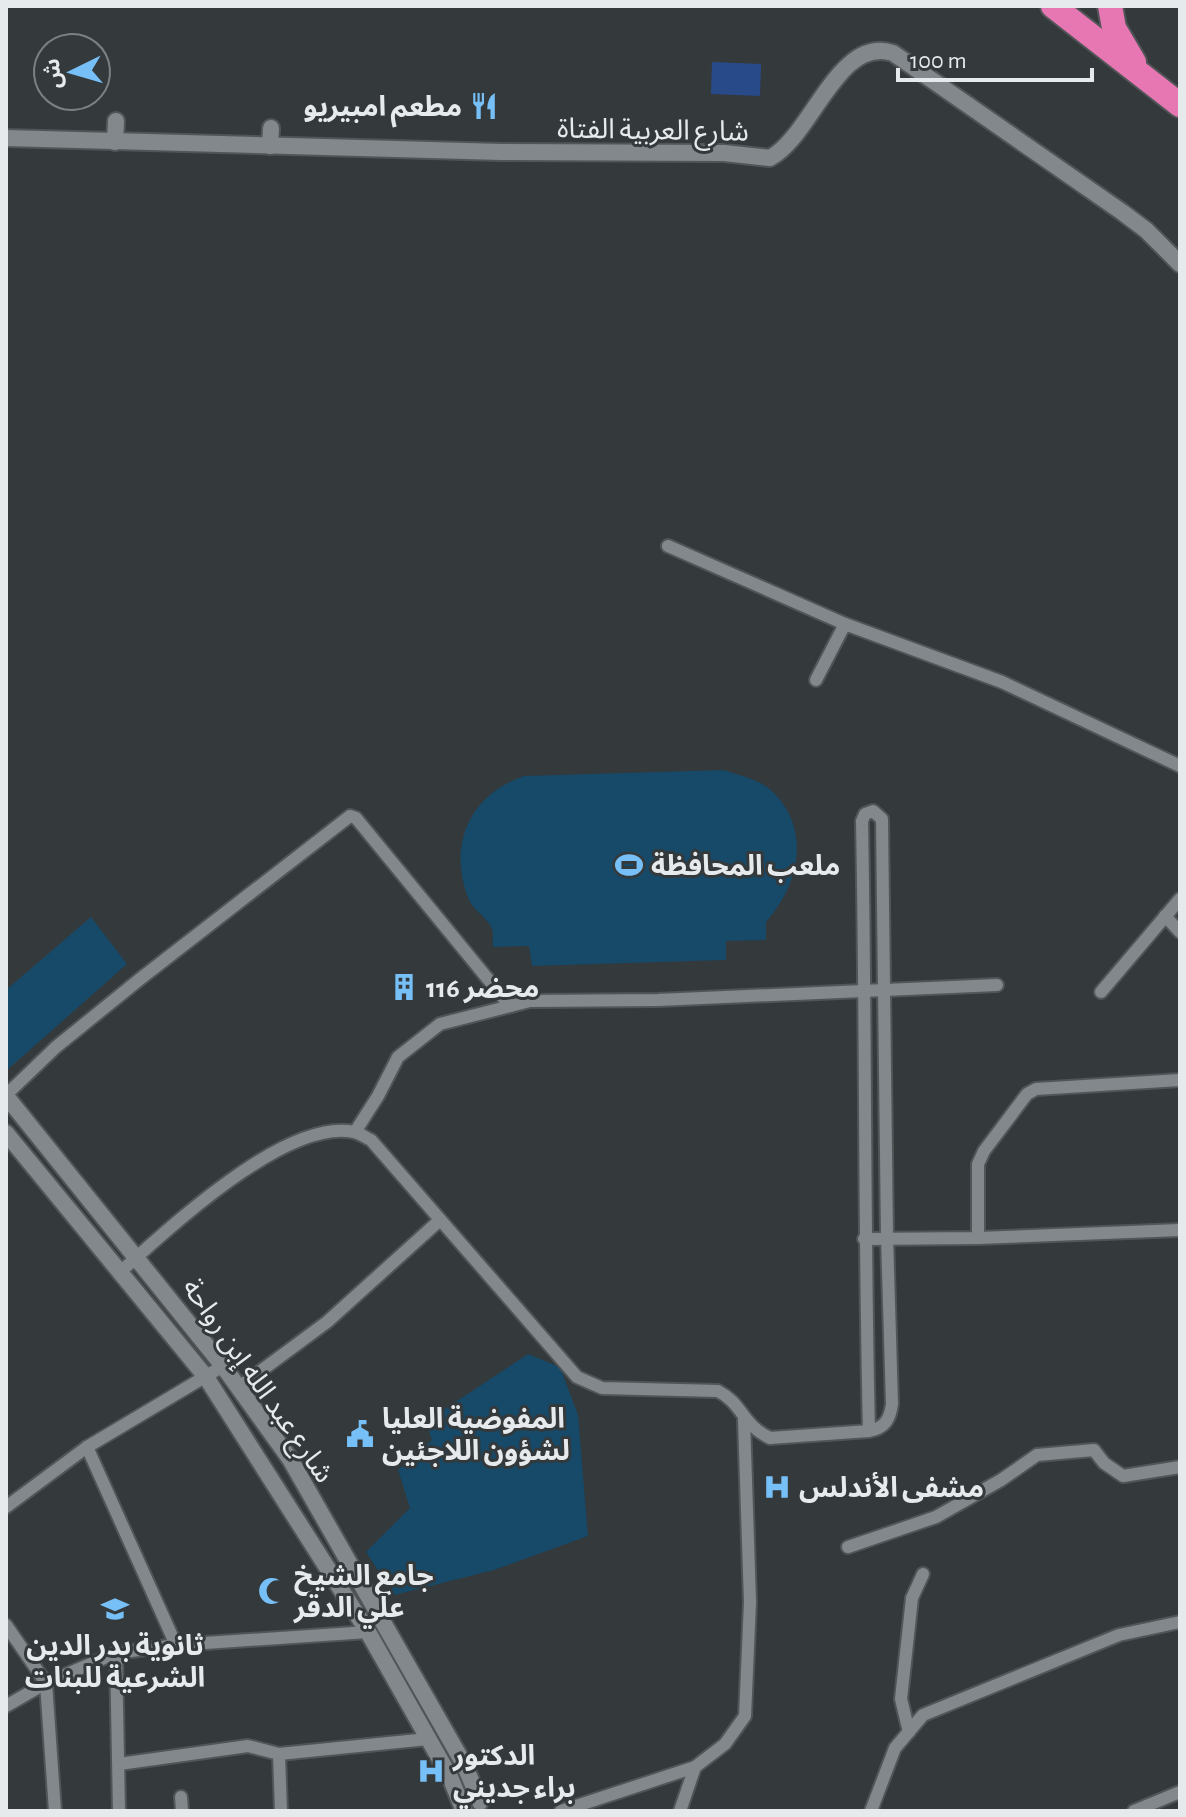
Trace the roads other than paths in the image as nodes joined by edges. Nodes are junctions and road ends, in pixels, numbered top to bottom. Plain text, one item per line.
1 (1053, 6) edge
2 (1110, 6) edge
3 (1158, 86) junction
4 (1180, 105) edge
5 (116, 121) dead end
6 (271, 128) dead end
7 (6, 138) edge
8 (115, 142) junction
9 (270, 146) junction
10 (1180, 264) edge
11 (668, 546) dead end
12 (845, 624) junction
13 (816, 680) dead end
14 (1180, 766) edge
15 (1180, 899) edge
16 (1165, 916) junction
17 (1180, 932) edge
18 (997, 985) dead end
19 (865, 989) junction
20 (885, 989) junction
21 (1101, 992) dead end
22 (510, 1006) junction
23 (1180, 1080) edge
24 (6, 1096) edge
25 (355, 1132) junction
26 (6, 1133) edge
27 (440, 1220) junction
28 (1180, 1230) edge
29 (887, 1237) junction
30 (978, 1238) junction
31 (864, 1239) junction
32 (137, 1257) junction
33 (120, 1272) junction
34 (223, 1366) junction
35 (206, 1377) junction
36 (239, 1387) junction
37 (744, 1420) junction
38 (869, 1431) junction
39 (87, 1447) junction
40 (1180, 1467) edge
41 (6, 1507) edge
42 (848, 1547) dead end
43 (923, 1574) dead end
44 (1180, 1622) edge
45 (6, 1625) edge
46 (368, 1632) junction
47 (176, 1645) junction
48 (116, 1653) junction
49 (46, 1683) junction
50 (6, 1706) edge
51 (909, 1732) junction
52 (428, 1739) junction
53 (279, 1754) junction
54 (119, 1764) junction
55 (695, 1767) junction
56 (1180, 1792) edge
57 (181, 1797) dead end
58 (483, 1806) edge
59 (871, 1810) edge
60 (55, 1811) edge
61 (119, 1811) edge
62 (182, 1811) edge
63 (281, 1811) edge
64 (464, 1811) edge
65 (561, 1811) edge
66 (680, 1811) edge
67 (862, 1811) edge
68 (1134, 1811) edge

1 - 3 highway
2 - 3 highway
3 - 4 highway
5 - 8 street
6 - 9 street
7 - 8 street, شارع العربية الفتاة
8 - 9 street, شارع العربية الفتاة
9 - 10 street, شارع العربية الفتاة
11 - 12 street
12 - 13 street
12 - 14 street
15 - 16 street
16 - 17 street
16 - 21 street
18 - 20 street
19 - 20 street
19 - 20 street
19 - 22 street
19 - 31 street
20 - 29 street
22 - 24 street
22 - 25 street
23 - 30 street
24 - 32 street, شارع عبد الله إبن رواحة
25 - 27 street
25 - 32 street
26 - 33 street, شارع عبد الله إبن رواحة
27 - 36 street
27 - 37 street
28 - 30 street
29 - 30 street
29 - 31 street
29 - 38 street
31 - 38 street
32 - 33 street
32 - 34 street, شارع عبد الله إبن رواحة
33 - 35 street, شارع عبد الله إبن رواحة
34 - 35 street
34 - 36 street, شارع عبد الله إبن رواحة
35 - 39 street
35 - 46 street, شارع عبد الله إبن رواحة
36 - 58 street, شارع عبد الله إبن رواحة
37 - 38 street
37 - 55 street
39 - 41 street
39 - 47 street
40 - 42 street
43 - 51 street
44 - 51 street
45 - 49 street
46 - 47 street
46 - 52 street, شارع عبد الله إبن رواحة
47 - 48 street
48 - 49 street
48 - 54 street
49 - 50 street
49 - 60 street
51 - 59 street
52 - 53 street
52 - 64 street, شارع عبد الله إبن رواحة
53 - 54 street
53 - 63 street
54 - 61 street
55 - 65 street
55 - 66 street
56 - 68 street
57 - 62 street
58 - 64 street
59 - 67 street

